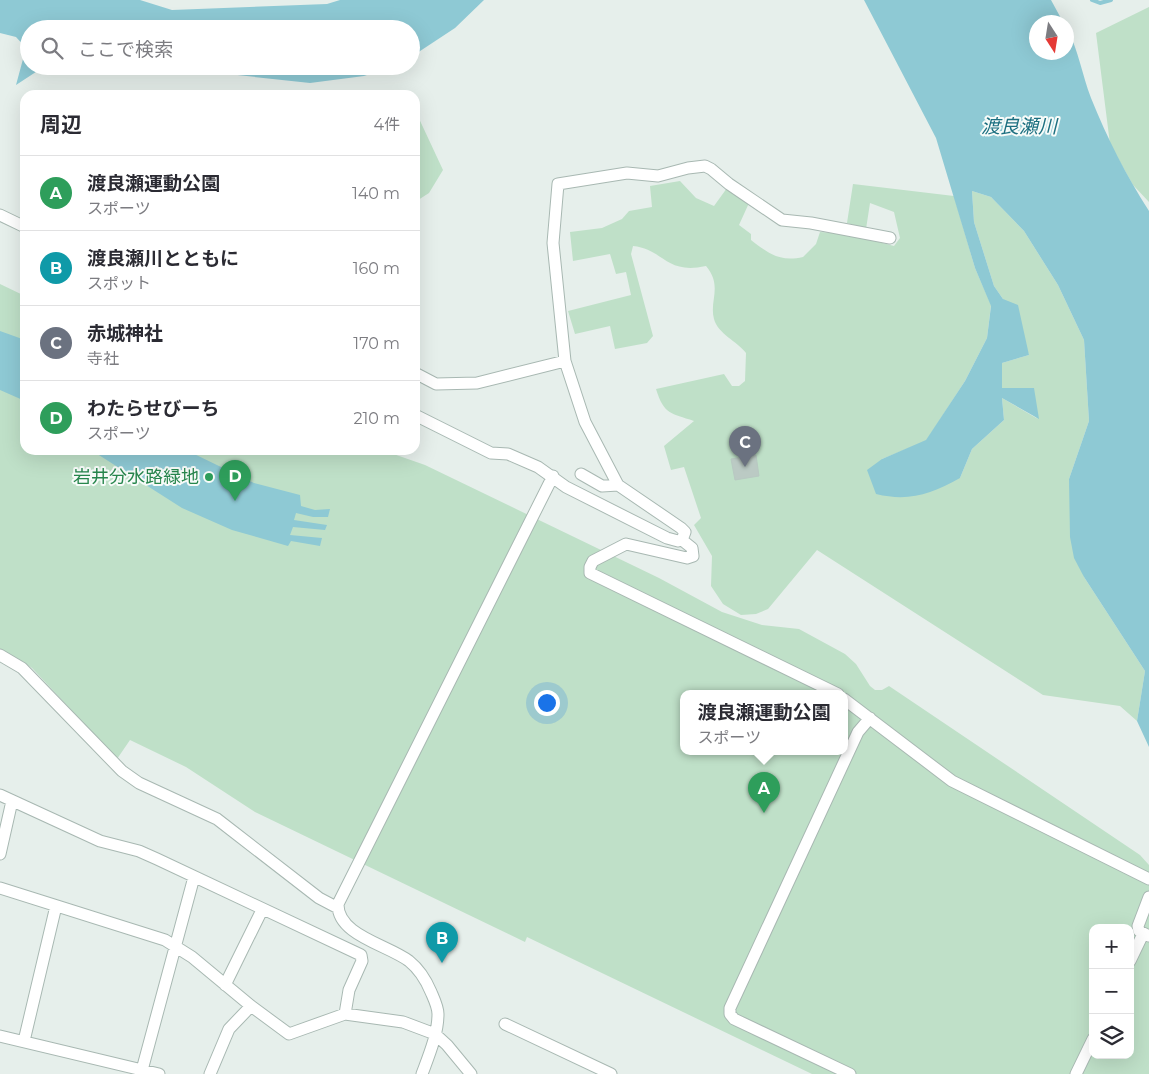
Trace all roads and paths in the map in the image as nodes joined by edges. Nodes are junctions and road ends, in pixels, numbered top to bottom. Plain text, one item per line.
1 (0, 216) edge
2 (20, 225) edge
3 (890, 238) dead end
4 (565, 361) junction
5 (420, 376) edge
6 (420, 418) edge
7 (581, 474) dead end
8 (553, 476) junction
9 (618, 485) junction
10 (682, 540) junction
11 (0, 655) edge
12 (830, 690) edge
13 (848, 702) edge
14 (870, 718) junction
15 (848, 754) edge
16 (847, 755) edge
17 (0, 795) edge
18 (12, 801) junction
19 (0, 854) edge
20 (194, 877) junction
21 (1149, 879) edge
22 (0, 888) edge
23 (1149, 897) edge
24 (338, 904) junction
25 (56, 906) junction
26 (262, 910) junction
27 (1146, 935) edge
28 (176, 946) junction
29 (1134, 954) edge
30 (225, 985) junction
31 (251, 1006) junction
32 (345, 1014) junction
33 (505, 1024) dead end
34 (435, 1034) junction
35 (0, 1036) edge
36 (24, 1041) junction
37 (1089, 1048) edge
38 (585, 1068) edge
39 (142, 1070) junction
40 (159, 1074) edge
41 (210, 1074) edge
42 (422, 1074) edge
43 (471, 1074) edge
44 (611, 1074) edge
45 (850, 1074) edge
46 (1076, 1074) edge

1 - 2 street
3 - 4 street
4 - 5 street
4 - 9 street
6 - 8 street
7 - 9 street
8 - 10 street
8 - 24 street
9 - 10 street
10 - 12 street
11 - 24 street
13 - 14 street
14 - 15 street
14 - 21 street
16 - 45 street
17 - 18 street
18 - 19 street
18 - 20 street
20 - 26 street
20 - 28 street
22 - 25 street
23 - 27 street
24 - 34 street
25 - 28 street
25 - 36 street
26 - 30 street
26 - 32 street
27 - 29 street
28 - 30 street
28 - 39 street
30 - 31 street
31 - 32 street
31 - 41 street
32 - 34 street
33 - 38 street
34 - 42 street
34 - 43 street
35 - 36 street
36 - 39 street
37 - 46 street
38 - 44 street
39 - 40 street

